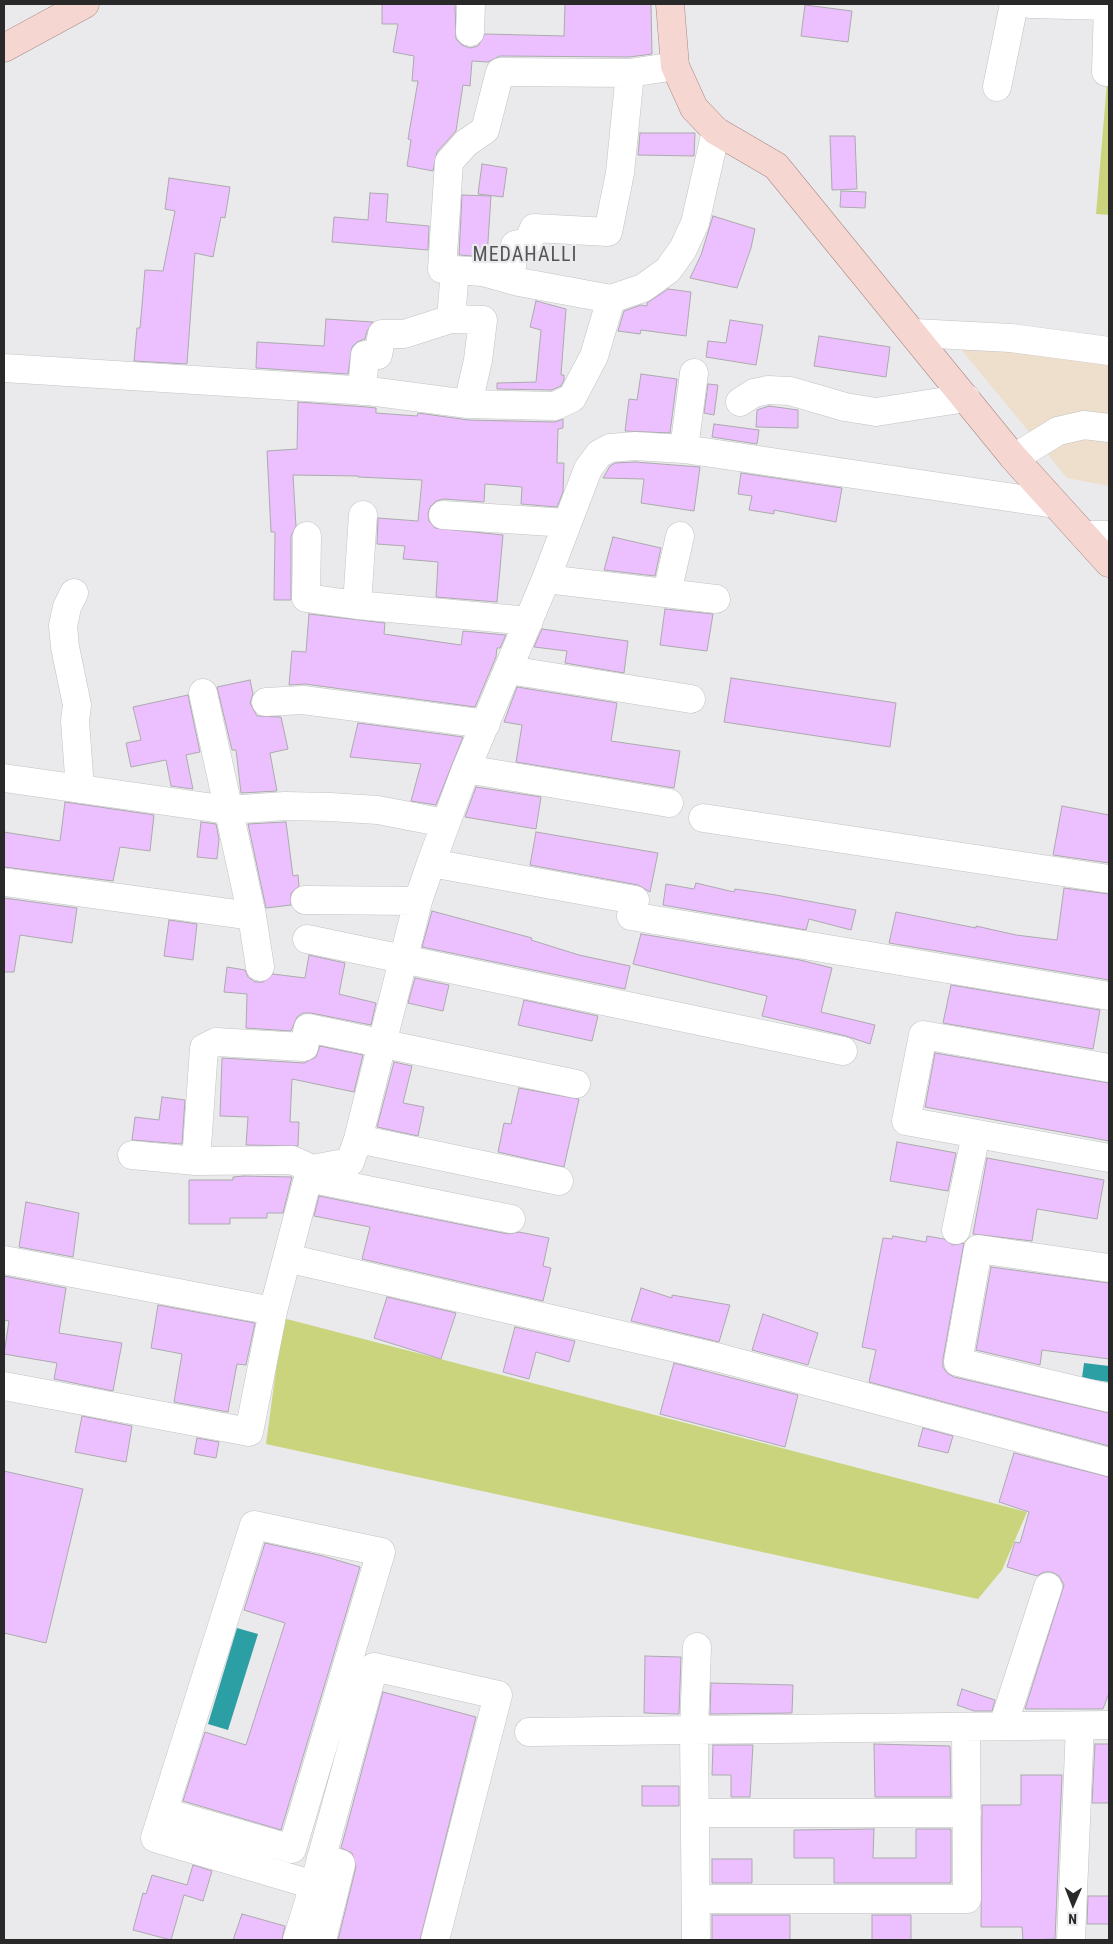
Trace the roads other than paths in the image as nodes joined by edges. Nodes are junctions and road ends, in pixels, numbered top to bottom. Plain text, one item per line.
1 (85, 4) edge
2 (472, 4) edge
3 (670, 4) edge
4 (1014, 4) edge
5 (1031, 4) edge
6 (1108, 6) edge
7 (470, 32) dead end
8 (4, 48) edge
9 (675, 66) junction
10 (1106, 72) dead end
11 (630, 73) junction
12 (997, 87) dead end
13 (716, 131) junction
14 (455, 270) junction
15 (510, 279) junction
16 (610, 299) junction
17 (451, 319) junction
18 (914, 333) junction
19 (1109, 352) edge
20 (4, 368) edge
21 (694, 373) dead end
22 (362, 391) junction
23 (966, 398) junction
24 (740, 402) dead end
25 (468, 404) junction
26 (1109, 428) edge
27 (684, 449) junction
28 (1014, 458) junction
29 (1055, 504) junction
30 (364, 515) dead end
31 (443, 515) dead end
32 (567, 523) junction
33 (1097, 535) edge
34 (307, 536) dead end
35 (680, 536) dead end
36 (1109, 563) edge
37 (546, 579) junction
38 (74, 592) dead end
39 (666, 593) junction
40 (716, 599) dead end
41 (357, 605) junction
42 (529, 621) junction
43 (509, 670) junction
44 (203, 693) dead end
45 (691, 699) dead end
46 (266, 702) dead end
47 (486, 724) junction
48 (466, 769) junction
49 (4, 778) edge
50 (80, 789) junction
51 (669, 802) dead end
52 (228, 810) junction
53 (703, 818) dead end
54 (445, 823) junction
55 (431, 863) junction
56 (1109, 879) edge
57 (4, 882) edge
58 (304, 900) dead end
59 (418, 901) junction
60 (252, 916) junction
61 (307, 939) dead end
62 (402, 960) junction
63 (260, 967) dead end
64 (1109, 996) edge
65 (382, 1044) junction
66 (843, 1051) dead end
67 (1109, 1068) edge
68 (576, 1084) dead end
69 (976, 1134) junction
70 (358, 1139) junction
71 (132, 1156) dead end
72 (1109, 1158) edge
73 (196, 1161) junction
74 (310, 1174) junction
75 (560, 1180) dead end
76 (511, 1219) dead end
77 (956, 1230) dead end
78 (287, 1258) junction
79 (4, 1260) edge
80 (1109, 1268) edge
81 (272, 1311) junction
82 (4, 1386) edge
83 (1109, 1398) edge
84 (1109, 1462) edge
85 (1048, 1587) dead end
86 (698, 1647) dead end
87 (1003, 1726) junction
88 (1080, 1726) junction
89 (1109, 1726) edge
90 (966, 1727) junction
91 (694, 1730) junction
92 (529, 1732) dead end
93 (164, 1812) junction
94 (967, 1813) junction
95 (695, 1814) junction
96 (321, 1858) junction
97 (314, 1885) junction
98 (696, 1899) junction
99 (297, 1940) edge
100 (322, 1940) edge
101 (435, 1940) edge
102 (696, 1940) edge
103 (1071, 1940) edge

1 - 8 main road
2 - 7 street
3 - 9 main road
4 - 12 street
5 - 6 street
6 - 10 street
9 - 11 street
9 - 13 main road
11 - 14 street
11 - 15 street
13 - 16 street
13 - 18 main road
14 - 15 street
14 - 17 street
15 - 16 street
16 - 25 street
17 - 22 street
17 - 25 street
18 - 19 street
18 - 23 main road
20 - 22 street
21 - 27 street
22 - 25 street
23 - 24 street
23 - 28 main road
26 - 28 street
27 - 29 street
27 - 32 street
28 - 29 main road
29 - 33 main road
30 - 41 street
31 - 32 street
32 - 37 street
33 - 36 main road
34 - 41 street
35 - 39 street
37 - 39 street
37 - 42 street
38 - 50 street
39 - 40 street
41 - 42 street
42 - 43 street
43 - 45 street
43 - 47 street
44 - 52 street
46 - 47 street
47 - 48 street
48 - 51 street
48 - 54 street
49 - 50 street
50 - 52 street
52 - 54 street
52 - 60 street
53 - 56 street
54 - 55 street
55 - 59 street
55 - 64 street
57 - 60 street
58 - 59 street
59 - 62 street
60 - 63 street
61 - 62 street
62 - 65 street
62 - 66 street
65 - 68 street
65 - 70 street
65 - 73 street
67 - 69 street
69 - 72 street
69 - 77 street
70 - 74 street
70 - 75 street
71 - 73 street
73 - 74 street
74 - 76 street
74 - 78 street
78 - 81 street
78 - 84 street
79 - 81 street
80 - 83 street
81 - 82 street
85 - 87 street
86 - 91 street
87 - 88 street
87 - 90 street
88 - 89 street
88 - 103 street
90 - 91 street
90 - 94 street
91 - 92 street
91 - 95 street
93 - 93 street
93 - 97 street
94 - 95 street
94 - 98 street
95 - 98 street
96 - 97 street
96 - 100 street
96 - 101 street
97 - 99 street
98 - 102 street

